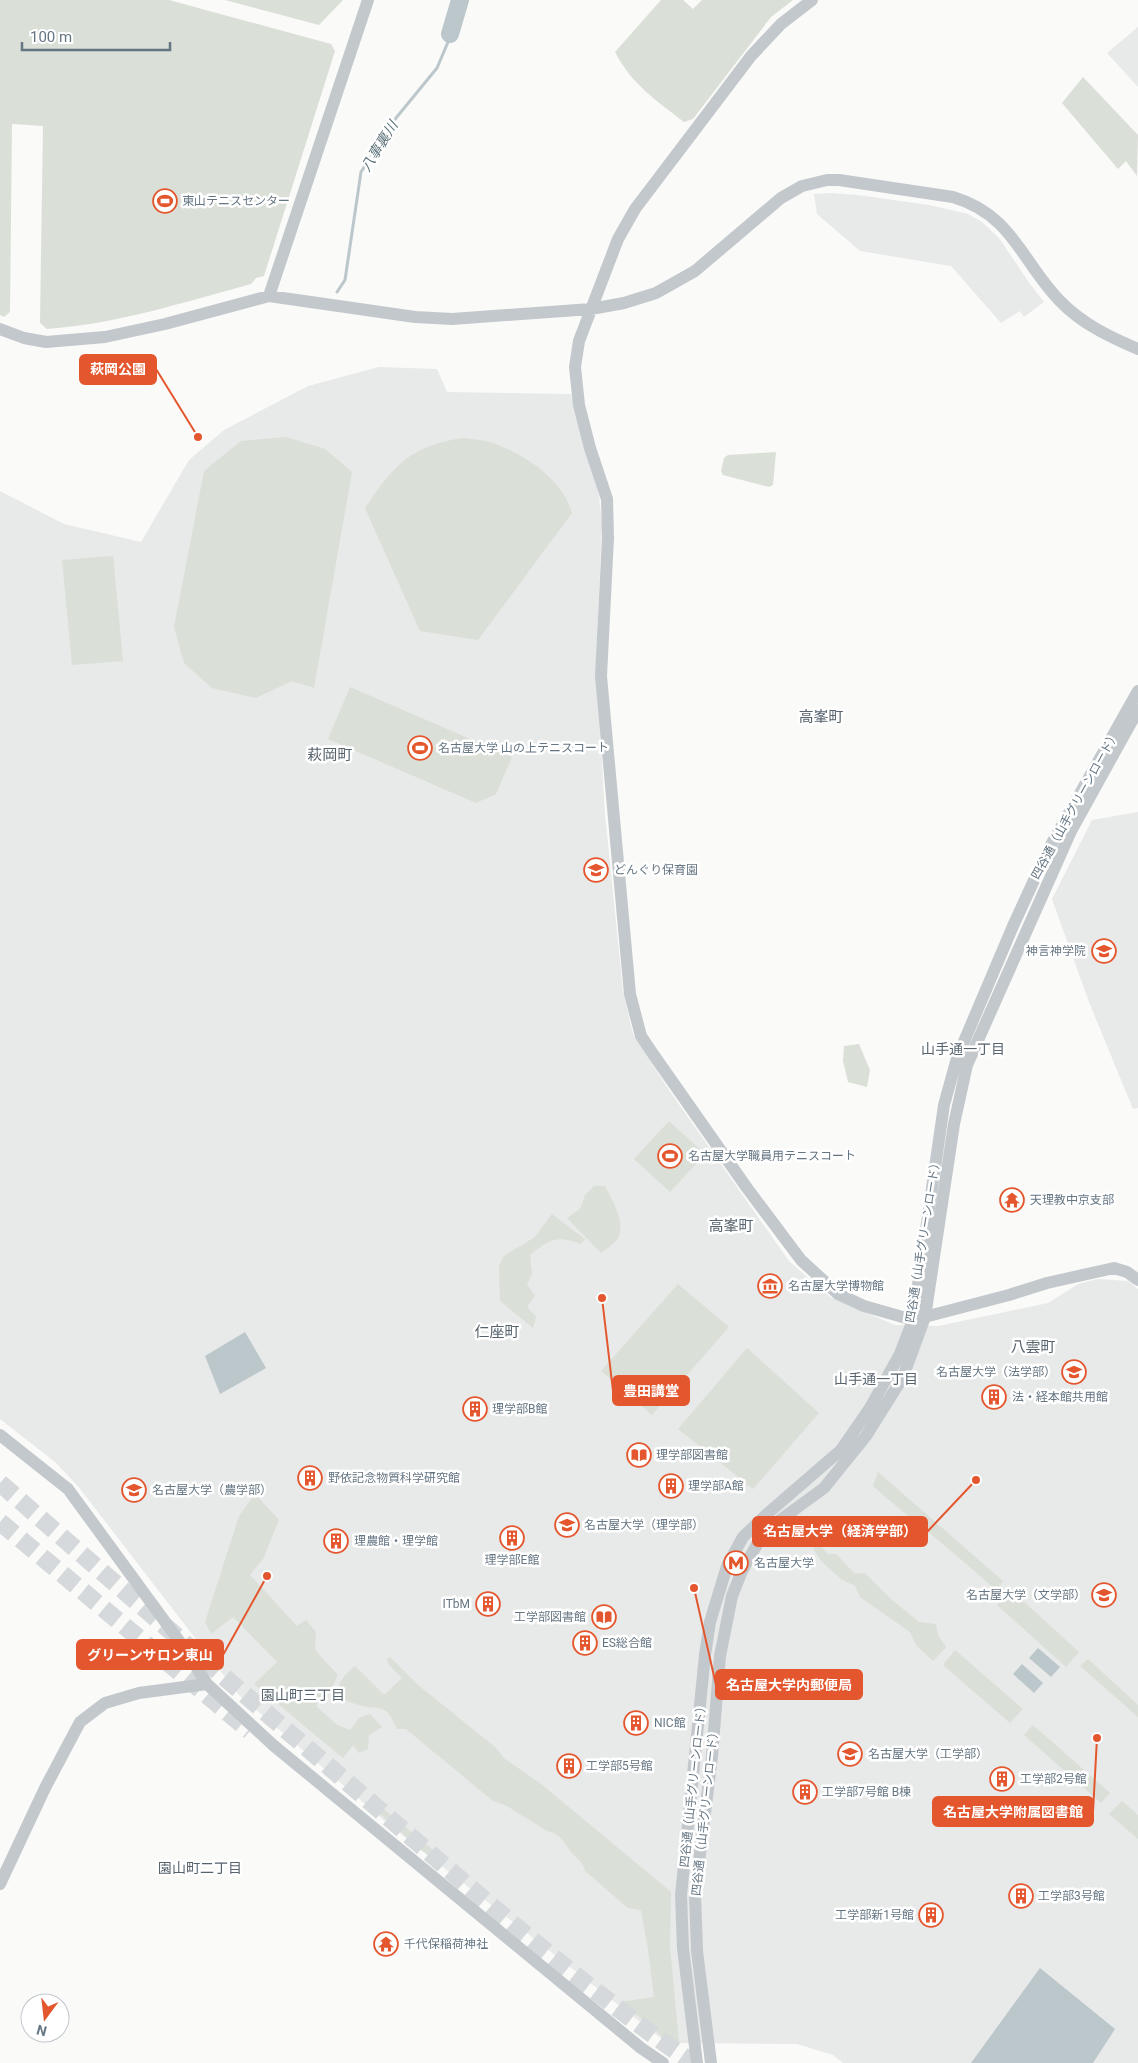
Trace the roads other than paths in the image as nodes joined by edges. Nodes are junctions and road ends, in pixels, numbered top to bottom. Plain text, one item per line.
1 (368, 0) edge
2 (812, 0) edge
3 (269, 296) junction
4 (591, 309) junction
5 (0, 329) edge
6 (1138, 349) edge
7 (1138, 691) edge
8 (1138, 710) edge
9 (1138, 1280) edge
10 (919, 1318) junction
11 (0, 1435) edge
12 (207, 1684) junction
13 (0, 1884) edge
14 (663, 2063) edge
15 (697, 2063) edge
16 (711, 2063) edge

1 - 3 street
2 - 4 street
3 - 4 street
3 - 5 street
4 - 6 street
4 - 10 street
7 - 10 street, 四谷通（山手グリーンロード）
8 - 10 street, 四谷通 （山手グリーンロード）
9 - 10 street
10 - 15 street, 四谷通（山手グリーンロード）
10 - 16 street, 四谷通 （山手グリーンロード）
11 - 12 street
12 - 13 street
12 - 14 street

